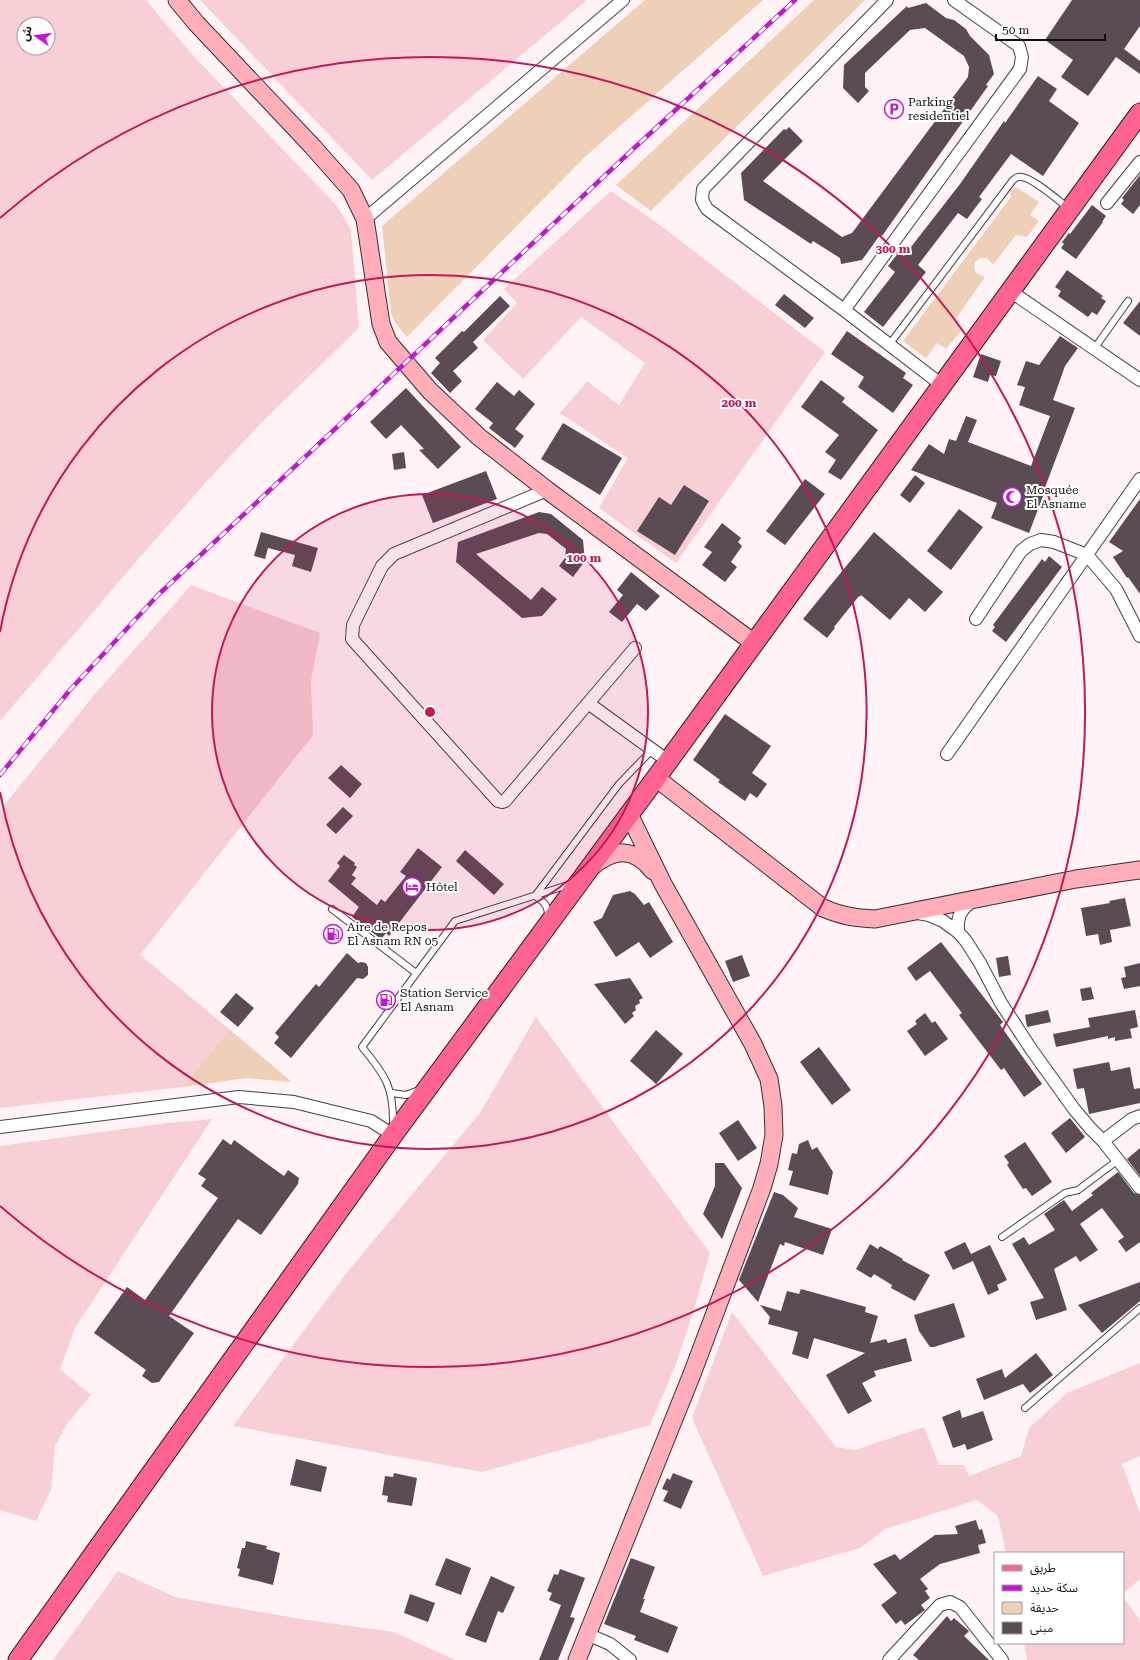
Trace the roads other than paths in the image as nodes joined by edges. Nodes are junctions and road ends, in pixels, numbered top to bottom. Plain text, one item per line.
1 (177, 0) edge
2 (622, 0) edge
3 (887, 0) edge
4 (954, 0) edge
5 (1140, 113) edge
6 (1140, 162) edge
7 (1107, 203) dead end
8 (1070, 209) junction
9 (365, 219) junction
10 (1010, 292) junction
11 (1128, 301) dead end
12 (844, 310) junction
13 (889, 345) junction
14 (1094, 349) junction
15 (1140, 380) edge
16 (942, 385) junction
17 (1140, 479) edge
18 (547, 490) junction
19 (1087, 555) junction
20 (976, 619) dead end
21 (1140, 636) edge
22 (754, 643) junction
23 (635, 648) dead end
24 (588, 703) junction
25 (652, 750) junction
26 (947, 754) dead end
27 (668, 761) junction
28 (656, 778) junction
29 (629, 814) junction
30 (1140, 870) edge
31 (584, 875) junction
32 (663, 884) junction
33 (535, 896) junction
34 (976, 899) junction
35 (332, 909) dead end
36 (910, 912) junction
37 (549, 923) junction
38 (958, 932) junction
39 (416, 973) junction
40 (433, 1080) junction
41 (392, 1093) junction
42 (1140, 1116) edge
43 (0, 1127) edge
44 (393, 1135) junction
45 (1103, 1141) junction
46 (1118, 1160) junction
47 (1140, 1188) edge
48 (1002, 1237) dead end
49 (1140, 1308) edge
50 (1025, 1408) dead end
51 (587, 1634) junction
52 (18, 1660) edge
53 (577, 1660) edge
54 (630, 1660) edge
55 (889, 1660) edge
56 (1002, 1660) edge

1 - 9 street
2 - 9 street
3 - 12 street
4 - 12 street
5 - 8 main road
6 - 7 street
8 - 10 main road
8 - 13 lane
9 - 18 street
10 - 14 street
10 - 16 main road
11 - 14 lane
12 - 13 street
13 - 16 street
14 - 15 street
16 - 22 main road
17 - 19 street
18 - 22 street
18 - 24 street
19 - 20 street
19 - 21 street
19 - 26 street
22 - 27 main road
23 - 24 street
24 - 25 street
25 - 27 street
25 - 33 lane
27 - 28 main road
28 - 29 main road
28 - 36 street
29 - 31 main road
29 - 32 street
30 - 34 street
31 - 32 street
31 - 33 lane
31 - 37 main road
32 - 51 street
33 - 37 lane
33 - 39 lane
34 - 36 street
34 - 38 street
35 - 39 lane
36 - 38 street
37 - 40 main road
38 - 45 street
39 - 41 lane
40 - 41 lane
40 - 44 main road
41 - 44 lane
42 - 45 street
43 - 44 street
44 - 52 main road
45 - 46 street
46 - 47 street
46 - 48 lane
49 - 50 lane
51 - 53 street
51 - 54 street
55 - 56 street

